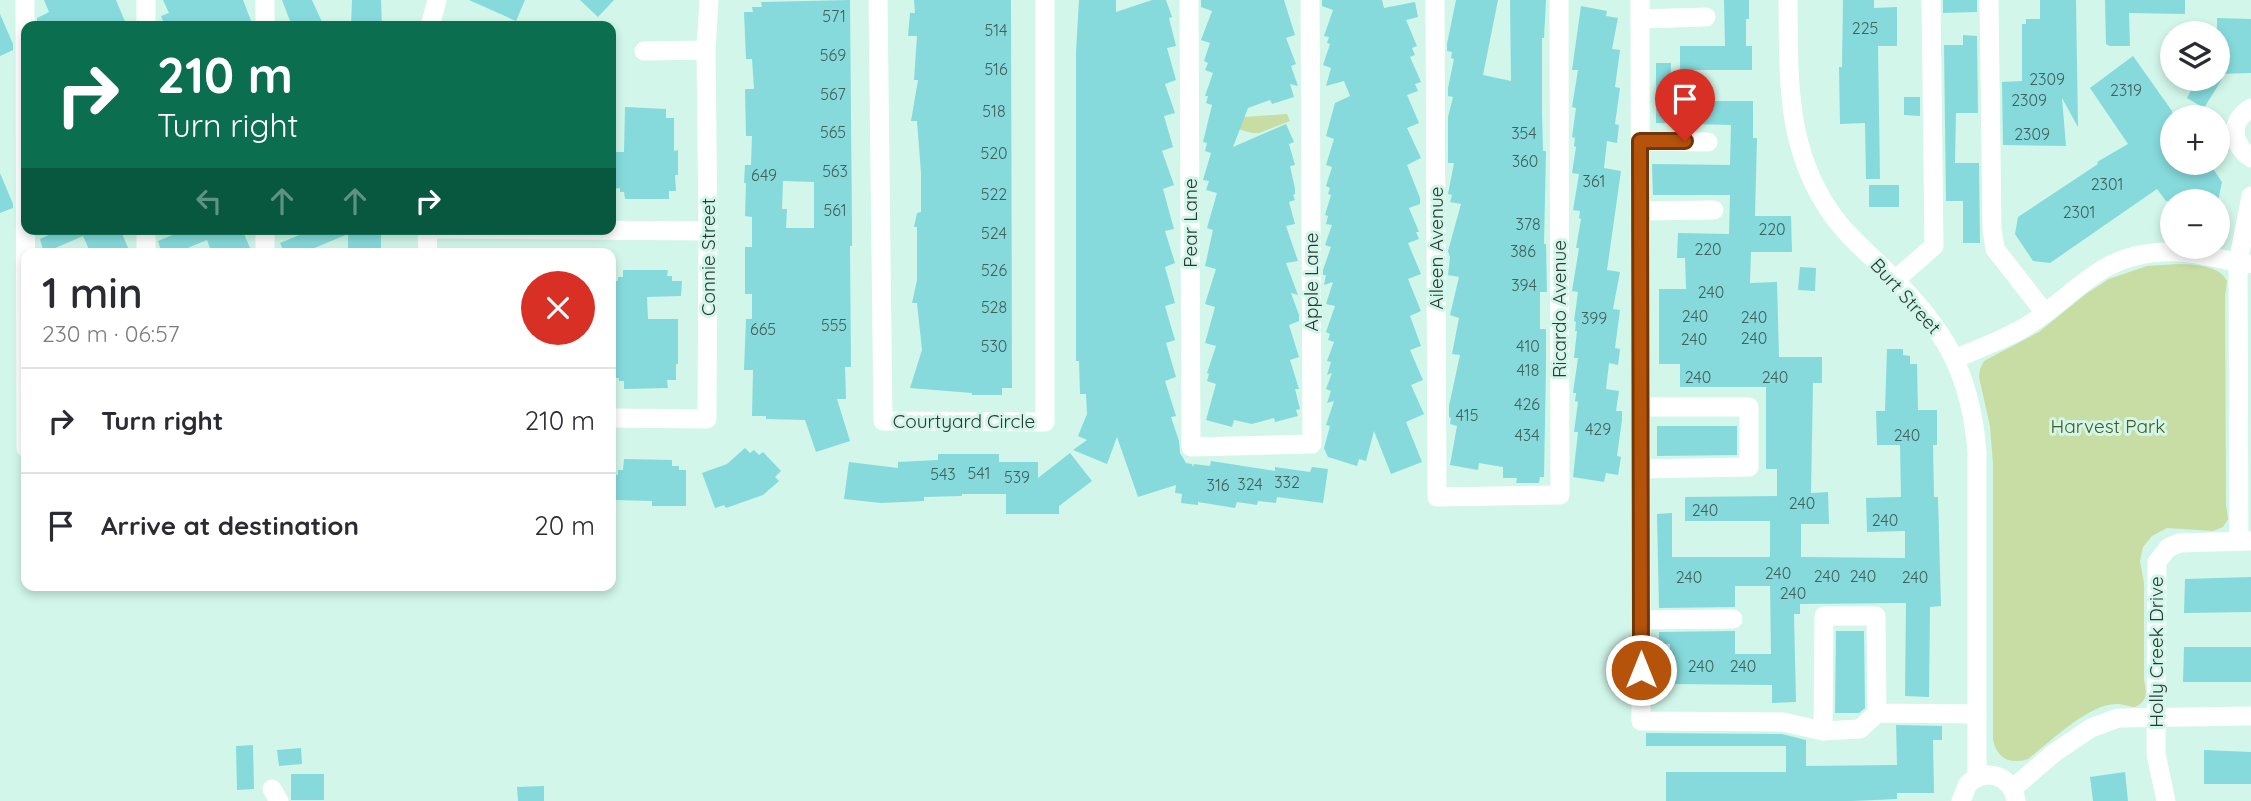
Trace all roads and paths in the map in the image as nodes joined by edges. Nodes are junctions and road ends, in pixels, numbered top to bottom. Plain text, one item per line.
1 (25, 0) edge
2 (146, 0) edge
3 (265, 0) edge
4 (437, 0) edge
5 (709, 0) edge
6 (878, 0) edge
7 (1045, 0) edge
8 (1189, 0) edge
9 (1310, 0) edge
10 (1435, 0) edge
11 (1559, 0) edge
12 (1788, 0) edge
13 (1931, 0) edge
14 (1989, 0) edge
15 (1640, 9) edge
16 (1706, 17) dead end
17 (25, 21) edge
18 (146, 21) edge
19 (265, 21) edge
20 (431, 21) edge
21 (706, 50) junction
22 (644, 51) dead end
23 (2251, 108) edge
24 (1640, 141) junction
25 (1708, 142) dead end
26 (2251, 158) edge
27 (2251, 196) edge
28 (1714, 210) dead end
29 (1641, 211) junction
30 (616, 230) edge
31 (708, 231) junction
32 (2245, 264) edge
33 (1895, 280) junction
34 (2045, 313) junction
35 (1955, 359) junction
36 (1641, 407) junction
37 (616, 418) edge
38 (1191, 447) joint
39 (1641, 469) junction
40 (1437, 497) joint
41 (2245, 541) edge
42 (1732, 619) dead end
43 (1641, 620) junction
44 (1877, 713) junction
45 (1977, 714) junction
46 (2251, 716) edge
47 (2156, 717) junction
48 (1823, 731) junction
49 (1977, 776) junction
50 (2014, 795) edge
51 (1961, 801) edge
52 (2166, 801) edge

1 - 17 street
2 - 18 street
3 - 19 street
4 - 20 street
5 - 21 street, Connie Street
6 - 7 street, Courtyard Circle
8 - 38 street, Pear Lane
9 - 38 street, Apple Lane
10 - 40 street, Aileen Avenue
11 - 40 street, Ricardo Avenue
12 - 33 street, Burt Street
13 - 33 street
14 - 34 street
15 - 16 street
15 - 24 street
21 - 22 street
21 - 31 street, Connie Street
23 - 26 street
24 - 25 street
24 - 29 street
27 - 32 street
28 - 29 street
29 - 36 street
30 - 31 street
31 - 37 street, Connie Street
32 - 34 street
32 - 41 street
33 - 35 street, Burt Street
34 - 35 street
35 - 45 street, Burt Street
36 - 39 street
36 - 39 street
39 - 43 street
41 - 47 street, Holly Creek Drive
42 - 43 street
43 - 48 street
44 - 45 street
44 - 48 street
44 - 48 street
45 - 49 street, Burt Street
46 - 47 street
47 - 50 street
47 - 52 street, Holly Creek Drive
49 - 50 street
49 - 51 street

